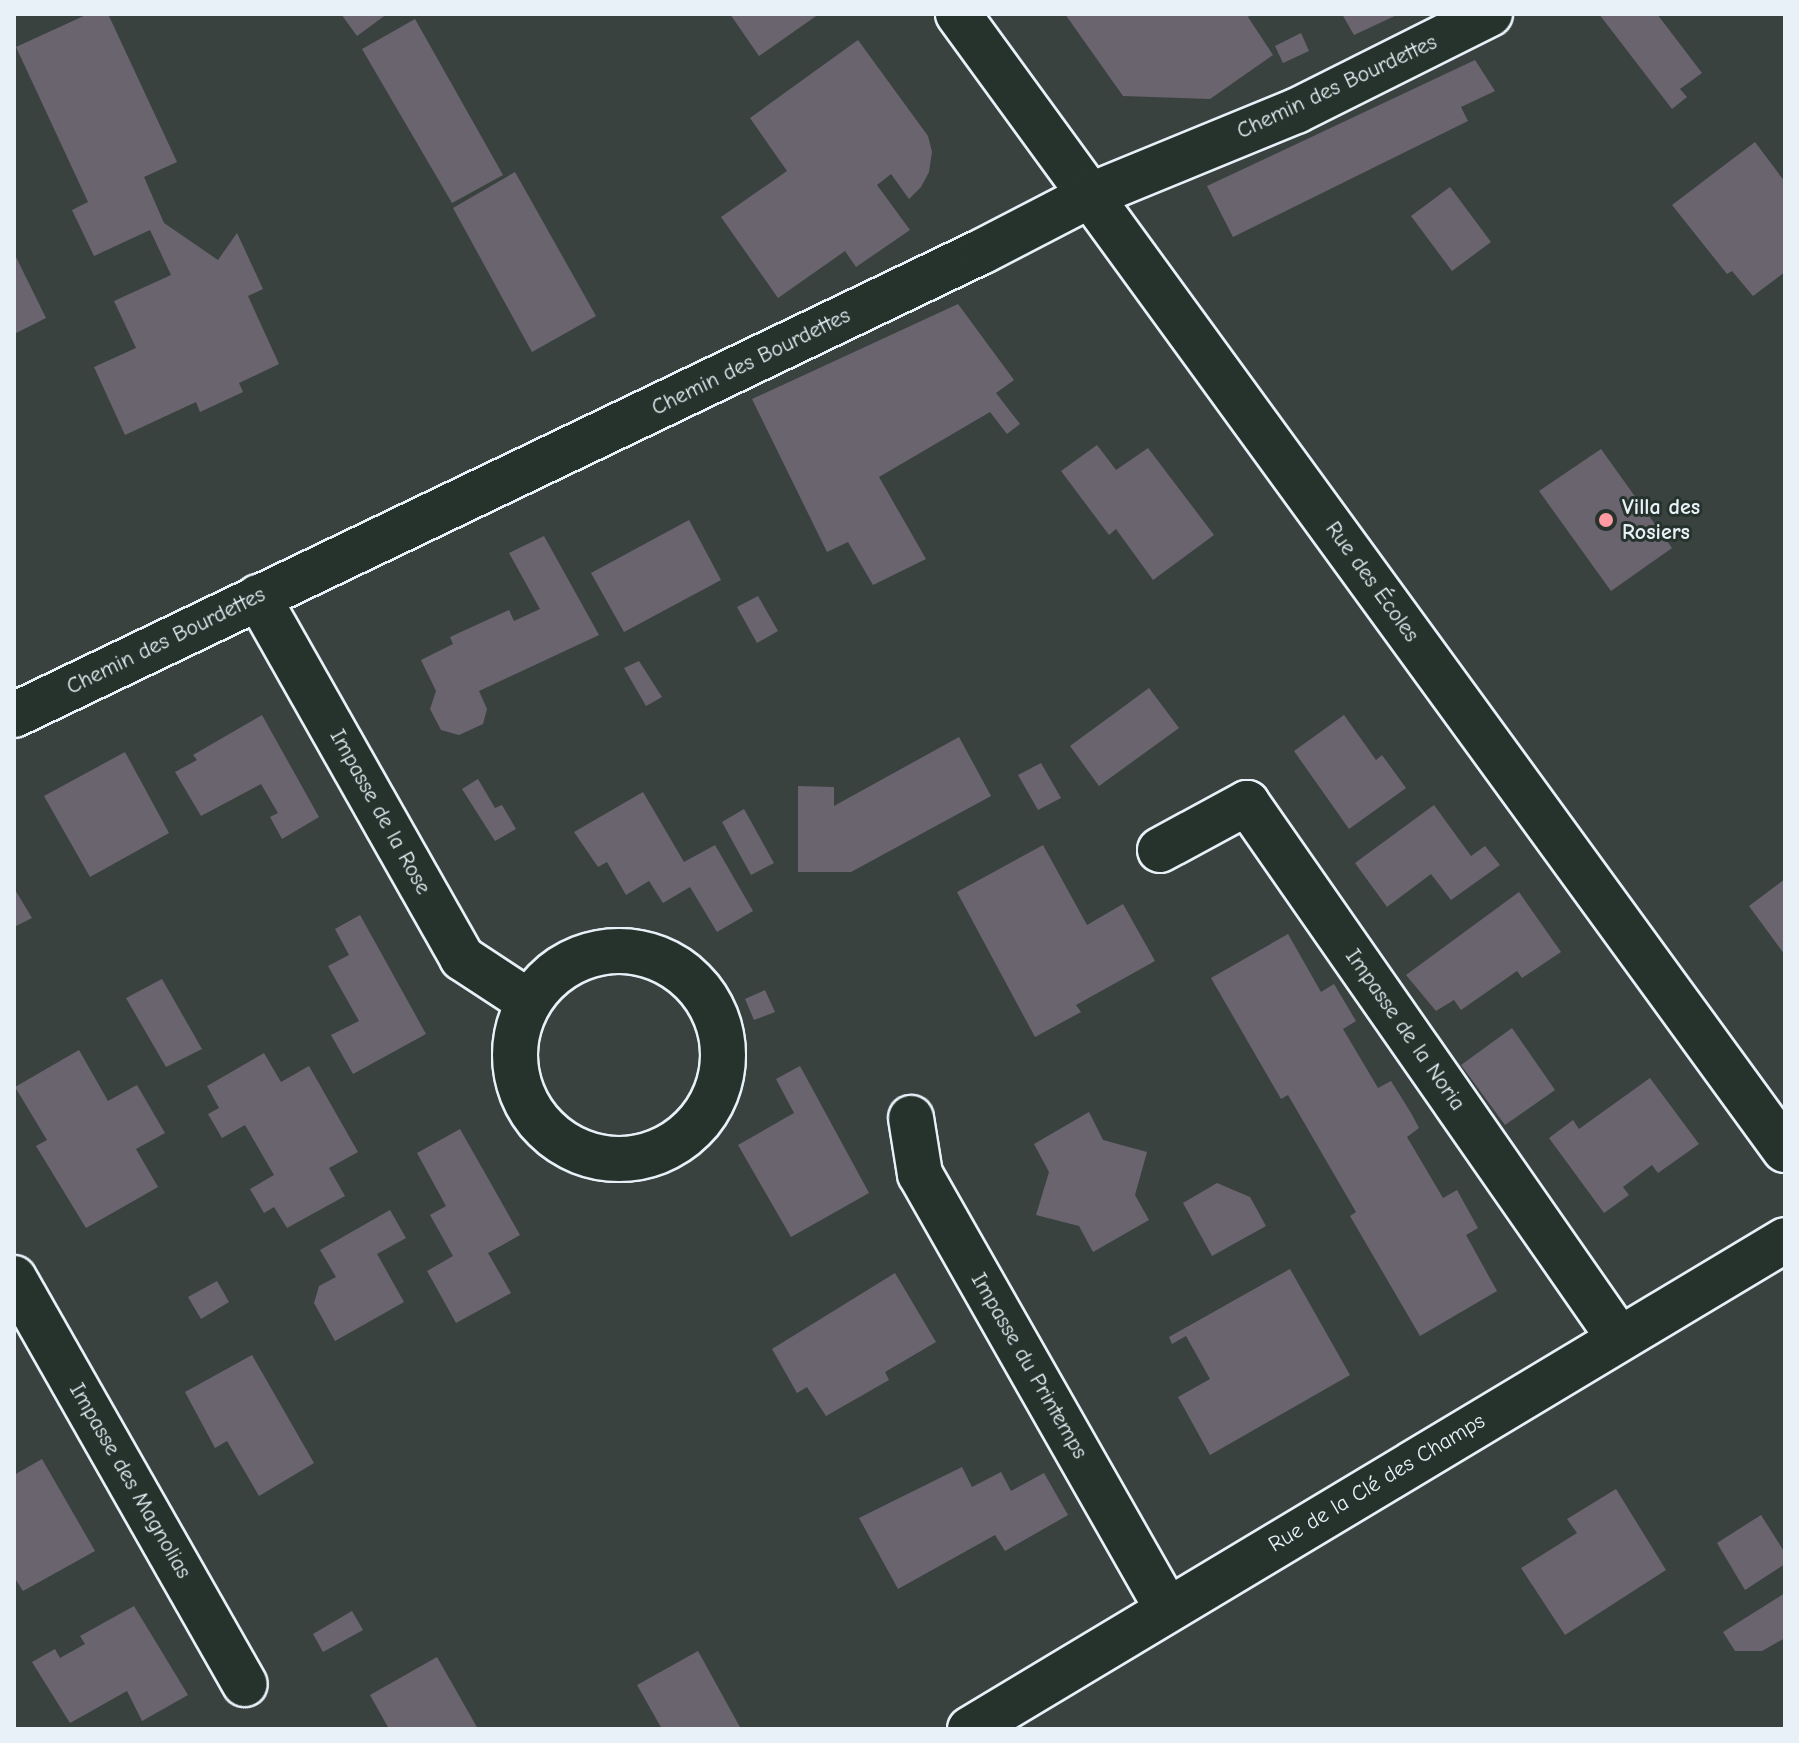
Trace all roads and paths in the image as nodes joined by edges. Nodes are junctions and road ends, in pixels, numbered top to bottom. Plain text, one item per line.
1 (958, 14) edge
2 (1490, 14) edge
3 (1091, 195) junction
4 (258, 597) junction
5 (14, 715) edge
6 (1160, 850) dead end
7 (529, 1002) junction
8 (911, 1118) dead end
9 (1785, 1150) edge
10 (1785, 1240) edge
11 (14, 1278) edge
12 (1619, 1338) junction
13 (1167, 1608) junction
14 (245, 1684) dead end
15 (970, 1729) edge

1 - 3 street, Rue des Écoles
2 - 3 street, Chemin des Bourdettes
3 - 4 street, Chemin des Bourdettes
3 - 9 street, Rue des Écoles
4 - 5 street, Chemin des Bourdettes
4 - 7 street, Impasse de la Rose
6 - 12 street, Impasse de la Noria
7 - 7 street
8 - 13 street, Impasse du Printemps
10 - 12 street, Rue de la Clé des Champs
11 - 14 street, Impasse des Magnolias
12 - 13 street, Rue de la Clé des Champs
13 - 15 street, Rue de la Clé des Champs

